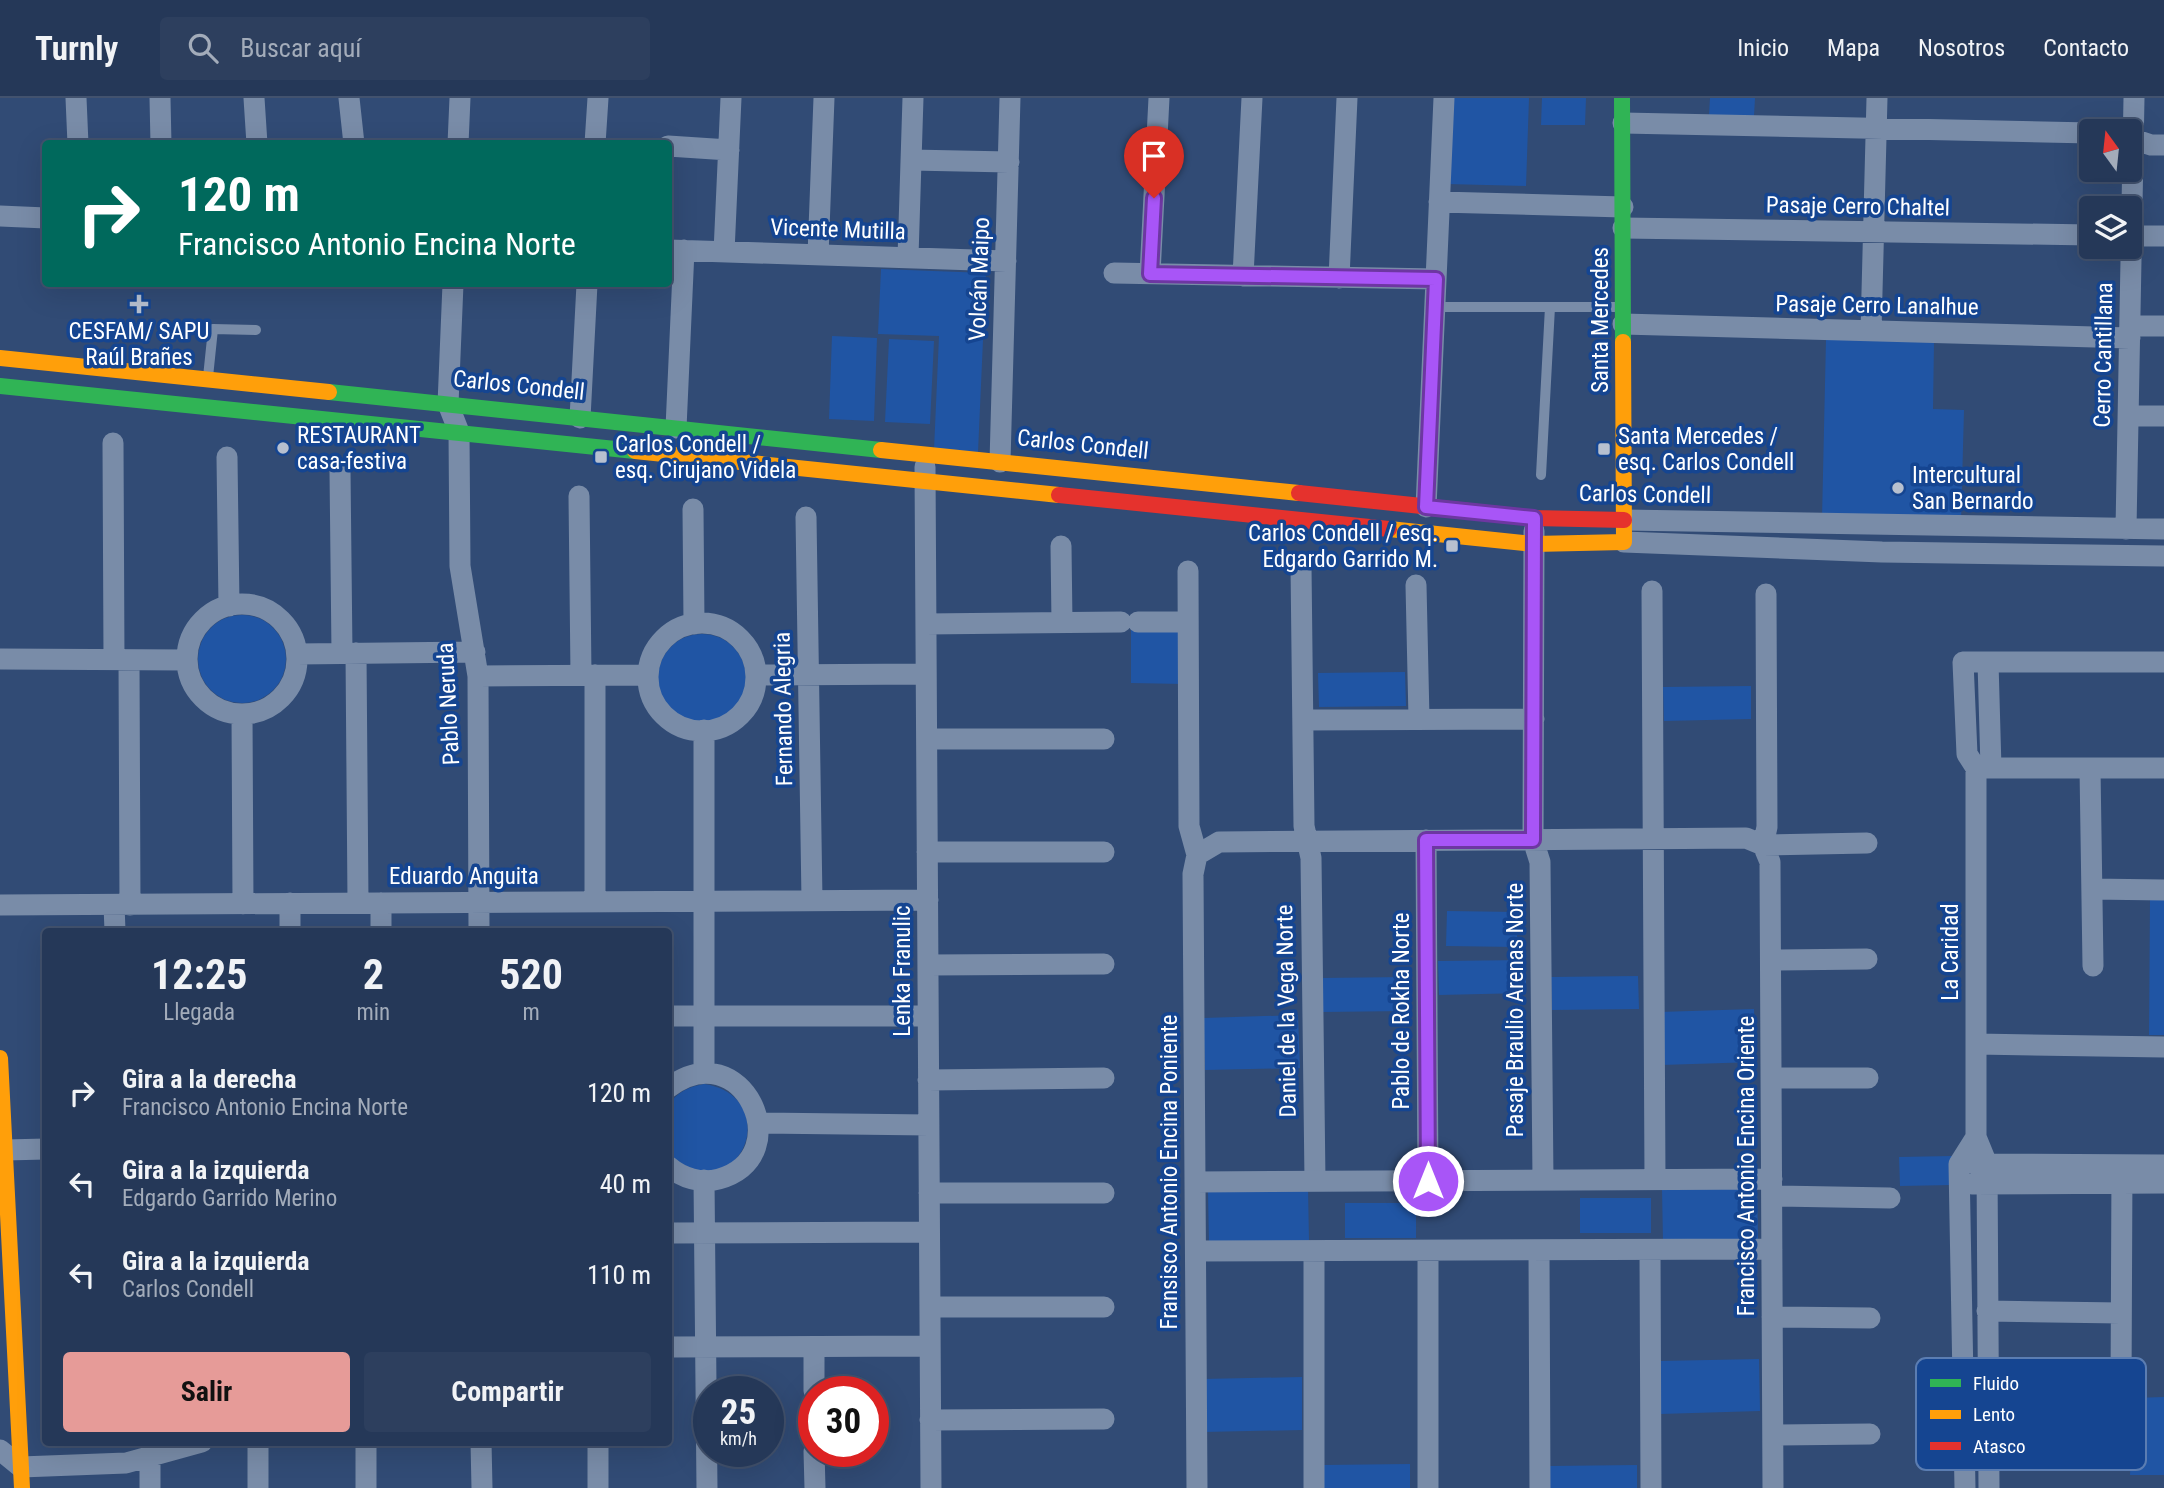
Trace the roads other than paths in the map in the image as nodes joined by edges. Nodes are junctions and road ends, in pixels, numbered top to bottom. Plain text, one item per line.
1 (76, 98) edge
2 (160, 98) edge
3 (254, 98) edge
4 (349, 98) edge
5 (460, 98) edge
6 (598, 98) edge
7 (731, 98) edge
8 (824, 98) edge
9 (914, 98) edge
10 (1010, 98) edge
11 (1159, 98) edge
12 (1252, 98) edge
13 (1347, 98) edge
14 (1444, 98) edge
15 (1622, 98) edge
16 (1877, 98) edge
17 (2134, 98) edge
18 (2132, 119) edge
19 (1623, 123) junction
20 (1876, 128) junction
21 (2079, 133) edge
22 (78, 140) edge
23 (162, 140) edge
24 (257, 140) edge
25 (354, 140) edge
26 (458, 140) edge
27 (595, 140) edge
28 (2142, 142) edge
29 (2164, 145) edge
30 (672, 146) edge
31 (729, 150) junction
32 (911, 160) junction
33 (1009, 162) junction
34 (1439, 202) junction
35 (0, 216) edge
36 (42, 218) edge
37 (1623, 218) junction
38 (1874, 232) junction
39 (2079, 235) edge
40 (2142, 236) edge
41 (2164, 236) edge
42 (676, 250) edge
43 (723, 252) junction
44 (818, 255) junction
45 (908, 257) junction
46 (2131, 259) edge
47 (1006, 261) junction
48 (1114, 273) dead end
49 (1150, 274) junction
50 (1243, 276) junction
51 (1339, 278) junction
52 (1436, 279) junction
53 (453, 287) edge
54 (587, 287) edge
55 (1435, 307) junction
56 (1550, 307) junction
57 (1623, 316) junction
58 (2164, 326) edge
59 (256, 330) dead end
60 (1871, 331) junction
61 (2130, 332) junction
62 (0, 358) edge
63 (207, 379) junction
64 (0, 386) edge
65 (448, 404) junction
66 (2128, 416) junction
67 (2164, 416) edge
68 (580, 418) junction
69 (676, 428) junction
70 (459, 432) junction
71 (113, 443) dead end
72 (925, 454) junction
73 (227, 457) dead end
74 (1000, 462) junction
75 (340, 470) dead end
76 (1541, 475) dead end
77 (925, 482) junction
78 (579, 496) dead end
79 (1426, 507) junction
80 (693, 509) dead end
81 (806, 517) dead end
82 (1534, 518) junction
83 (1624, 520) junction
84 (2164, 528) edge
85 (2126, 529) junction
86 (1624, 542) junction
87 (1534, 544) junction
88 (1061, 546) dead end
89 (2164, 556) edge
90 (1301, 566) dead end
91 (1188, 571) dead end
92 (1416, 585) dead end
93 (1652, 591) dead end
94 (1766, 594) dead end
95 (229, 606) junction
96 (1188, 622) junction
97 (1062, 623) junction
98 (694, 624) junction
99 (926, 624) junction
100 (475, 652) junction
101 (349, 653) junction
102 (297, 654) junction
103 (0, 659) edge
104 (121, 660) junction
105 (187, 660) junction
106 (2164, 662) edge
107 (926, 674) junction
108 (588, 675) junction
109 (648, 675) junction
110 (756, 675) junction
111 (809, 675) junction
112 (478, 676) junction
113 (242, 714) junction
114 (1419, 719) junction
115 (1534, 719) junction
116 (1303, 720) junction
117 (704, 730) junction
118 (926, 739) junction
119 (1104, 739) dead end
120 (1983, 768) junction
121 (2090, 768) junction
122 (2164, 768) edge
123 (1652, 839) junction
124 (1426, 840) junction
125 (1533, 840) junction
126 (1308, 841) junction
127 (1867, 843) dead end
128 (1763, 845) junction
129 (927, 852) junction
130 (1104, 852) dead end
131 (1197, 855) junction
132 (2092, 889) junction
133 (2164, 890) edge
134 (812, 900) junction
135 (928, 900) junction
136 (704, 901) junction
137 (479, 902) junction
138 (595, 902) junction
139 (358, 903) junction
140 (381, 903) junction
141 (243, 904) junction
142 (290, 904) junction
143 (0, 905) edge
144 (122, 905) junction
145 (116, 928) edge
146 (290, 928) edge
147 (381, 928) edge
148 (479, 928) edge
149 (1867, 959) dead end
150 (1771, 960) junction
151 (1104, 964) dead end
152 (928, 965) junction
153 (2093, 966) dead end
154 (672, 1016) edge
155 (704, 1016) junction
156 (928, 1016) junction
157 (1976, 1044) junction
158 (2164, 1047) edge
159 (0, 1058) edge
160 (704, 1073) junction
161 (1868, 1077) dead end
162 (1104, 1078) dead end
163 (1771, 1078) junction
164 (928, 1080) junction
165 (672, 1086) edge
166 (759, 1123) junction
167 (929, 1125) junction
168 (1976, 1137) junction
169 (42, 1149) edge
170 (5, 1150) junction
171 (2164, 1165) edge
172 (672, 1169) edge
173 (2122, 1173) junction
174 (1959, 1174) junction
175 (1987, 1174) junction
176 (704, 1180) junction
177 (1655, 1180) junction
178 (1315, 1181) junction
179 (1428, 1181) junction
180 (1543, 1181) junction
181 (1195, 1182) junction
182 (2164, 1183) edge
183 (1772, 1188) junction
184 (1104, 1192) dead end
185 (929, 1194) junction
186 (1890, 1198) dead end
187 (929, 1232) junction
188 (672, 1233) edge
189 (705, 1233) junction
190 (1772, 1249) junction
191 (1539, 1250) junction
192 (1650, 1250) junction
193 (1195, 1251) junction
194 (1314, 1251) junction
195 (1428, 1251) junction
196 (1962, 1278) junction
197 (1987, 1279) junction
198 (930, 1307) junction
199 (1104, 1307) dead end
200 (1987, 1311) junction
201 (2121, 1314) junction
202 (1773, 1317) junction
203 (1870, 1318) dead end
204 (930, 1346) junction
205 (672, 1347) edge
206 (706, 1347) junction
207 (814, 1347) junction
208 (1963, 1358) edge
209 (1987, 1358) edge
210 (2121, 1358) edge
211 (814, 1376) edge
212 (1104, 1419) dead end
213 (930, 1420) junction
214 (1870, 1434) dead end
215 (1773, 1435) junction
216 (182, 1446) edge
217 (258, 1446) edge
218 (366, 1446) edge
219 (481, 1446) edge
220 (598, 1446) edge
221 (0, 1450) edge
222 (142, 1454) edge
223 (814, 1467) edge
224 (1965, 1470) edge
225 (1988, 1470) edge
226 (21, 1477) edge
227 (150, 1488) edge
228 (258, 1488) edge
229 (366, 1488) edge
230 (482, 1488) edge
231 (598, 1488) edge
232 (707, 1488) edge
233 (814, 1488) edge
234 (931, 1488) edge
235 (1197, 1488) edge
236 (1314, 1488) edge
237 (1428, 1488) edge
238 (1540, 1488) edge
239 (1651, 1488) edge
240 (1773, 1488) edge
241 (1965, 1488) edge
242 (1989, 1488) edge

1 - 22 street
2 - 23 street
3 - 24 street
4 - 25 street
5 - 26 street
6 - 27 street
7 - 31 street
8 - 44 street
9 - 32 street
10 - 33 street, Volcán Maipo
11 - 49 street
12 - 50 street
13 - 51 street
14 - 34 street
15 - 19 street, Santa Mercedes
16 - 20 street
17 - 18 street, Cerro Cantillana
19 - 20 street
19 - 37 street, Santa Mercedes
20 - 21 street
20 - 38 street
28 - 29 street
30 - 31 street
31 - 43 street
32 - 33 street
32 - 45 street
33 - 47 street, Volcán Maipo
34 - 37 street, Pasaje Cerro Chaltel
34 - 52 street
35 - 36 street
37 - 38 street, Pasaje Cerro Chaltel
37 - 57 street, Santa Mercedes
38 - 39 street, Pasaje Cerro Chaltel
38 - 60 street
40 - 41 street
42 - 43 street, Vicente Mutilla
42 - 69 street
43 - 44 street, Vicente Mutilla
44 - 45 street, Vicente Mutilla
45 - 47 street, Vicente Mutilla
46 - 61 street, Cerro Cantillana
47 - 74 street, Volcán Maipo
48 - 49 street
49 - 50 street
50 - 51 street
51 - 52 street
52 - 55 street
53 - 65 street
54 - 68 street
55 - 56 lane
55 - 79 street
56 - 57 lane
56 - 76 lane
57 - 60 street, Pasaje Cerro Lanalhue
57 - 83 street, Santa Mercedes
58 - 61 street, Pasaje Cerro Lanalhue
59 - 63 lane
60 - 61 street, Pasaje Cerro Lanalhue
61 - 66 street, Cerro Cantillana
62 - 63 street, Carlos Condell
63 - 65 street, Carlos Condell
64 - 70 street
65 - 68 street, Carlos Condell
65 - 70 street
66 - 67 street
66 - 85 street, Cerro Cantillana
68 - 69 street, Carlos Condell
69 - 72 street, Carlos Condell
70 - 77 street
70 - 100 street, Pablo Neruda
71 - 104 street
72 - 74 street, Carlos Condell
72 - 77 street, Lenka Franulic
73 - 95 street
74 - 79 street, Carlos Condell
75 - 101 street
77 - 87 street
77 - 99 street, Lenka Franulic
78 - 108 street
79 - 82 street, Carlos Condell
80 - 98 street
81 - 111 street, Fernando Alegria
82 - 83 street, Carlos Condell
82 - 87 street, Pasaje Braulio Arenas Norte
83 - 85 street, Carlos Condell
83 - 86 street, Santa Mercedes
84 - 85 street, Carlos Condell
86 - 87 street
86 - 89 street
87 - 115 street, Pasaje Braulio Arenas Norte
88 - 97 street
90 - 116 street, Daniel de la Vega Norte
91 - 96 street, Fransisco Antonio Encina Poniente
92 - 114 street
93 - 123 street
94 - 128 street, Francisco Antonio Encina Oriente
95 - 102 street
95 - 105 street
96 - 97 street
96 - 131 street, Fransisco Antonio Encina Poniente
97 - 99 street
98 - 109 street
98 - 110 street
99 - 107 street, Lenka Franulic
100 - 101 street
100 - 112 street, Pablo Neruda
101 - 102 street
101 - 139 street
102 - 113 street
103 - 104 street
104 - 105 street
104 - 144 street
105 - 113 street
106 - 120 street, La Caridad
107 - 111 street
107 - 118 street, Lenka Franulic
108 - 109 street
108 - 112 street
108 - 138 street
109 - 117 street
110 - 111 street
110 - 117 street
111 - 134 street, Fernando Alegria
112 - 137 street, Pablo Neruda
113 - 141 street
114 - 115 street
114 - 116 street
115 - 125 street, Pasaje Braulio Arenas Norte
116 - 126 street, Daniel de la Vega Norte
117 - 136 street
118 - 119 street
118 - 129 street, Lenka Franulic
120 - 121 street
120 - 157 street, La Caridad
121 - 122 street
121 - 132 street
123 - 125 street
123 - 128 street
123 - 177 street
124 - 125 street
124 - 126 street
124 - 179 street, Pablo de Rokha Norte
125 - 180 street, Pasaje Braulio Arenas Norte
126 - 131 street
126 - 178 street, Daniel de la Vega Norte
127 - 128 street
128 - 150 street, Francisco Antonio Encina Oriente
129 - 130 street
129 - 135 street, Lenka Franulic
131 - 181 street, Fransisco Antonio Encina Poniente
132 - 133 street
132 - 153 street
134 - 135 street, Eduardo Anguita
134 - 136 street, Eduardo Anguita
135 - 152 street, Lenka Franulic
136 - 138 street, Eduardo Anguita
136 - 155 street
137 - 138 street, Eduardo Anguita
137 - 140 street, Eduardo Anguita
137 - 148 street, Pablo Neruda
139 - 140 street, Eduardo Anguita
139 - 142 street, Eduardo Anguita
140 - 147 street
141 - 142 street, Eduardo Anguita
141 - 144 street, Eduardo Anguita
142 - 146 street
143 - 144 street, Eduardo Anguita
144 - 145 street
149 - 150 street
150 - 163 street, Francisco Antonio Encina Oriente
151 - 152 street
152 - 156 street, Lenka Franulic
154 - 155 street
155 - 156 street
155 - 160 street
156 - 164 street, Lenka Franulic
157 - 158 street
157 - 168 street, La Caridad
159 - 170 street
160 - 165 street
160 - 166 street
161 - 163 street
162 - 164 street
163 - 183 street, Francisco Antonio Encina Oriente
164 - 167 street, Lenka Franulic
166 - 167 street
166 - 176 street
167 - 185 street, Lenka Franulic
168 - 174 street
168 - 175 street, La Caridad
169 - 170 street
170 - 226 street
171 - 173 street
172 - 176 street
173 - 175 street
173 - 182 street
173 - 201 street
174 - 175 street
174 - 196 street
175 - 197 street, La Caridad
176 - 189 street
177 - 180 street
177 - 183 street
178 - 179 street
178 - 181 street
179 - 180 street
181 - 193 street, Fransisco Antonio Encina Poniente
183 - 186 street
183 - 190 street, Francisco Antonio Encina Oriente
184 - 185 street
185 - 187 street, Lenka Franulic
187 - 189 street
187 - 198 street, Lenka Franulic
188 - 189 street
189 - 206 street
190 - 192 street
190 - 202 street, Francisco Antonio Encina Oriente
191 - 192 street
191 - 195 street
191 - 238 street
192 - 239 street
193 - 194 street
193 - 235 street, Fransisco Antonio Encina Poniente
194 - 195 street
194 - 236 street
195 - 237 street
196 - 197 street
196 - 208 street
197 - 200 street, La Caridad
198 - 199 street
198 - 204 street, Lenka Franulic
200 - 201 street
200 - 209 street, La Caridad
201 - 210 street
202 - 203 street
202 - 215 street, Francisco Antonio Encina Oriente
204 - 207 street
204 - 213 street, Lenka Franulic
205 - 206 street
206 - 207 street
206 - 232 street
207 - 211 street
212 - 213 street
213 - 234 street, Lenka Franulic
214 - 215 street
215 - 240 street, Francisco Antonio Encina Oriente
216 - 222 street
217 - 228 street
218 - 229 street
219 - 230 street
220 - 231 street
221 - 226 street
222 - 226 street
222 - 227 street
223 - 233 street
224 - 241 street
225 - 242 street, La Caridad

